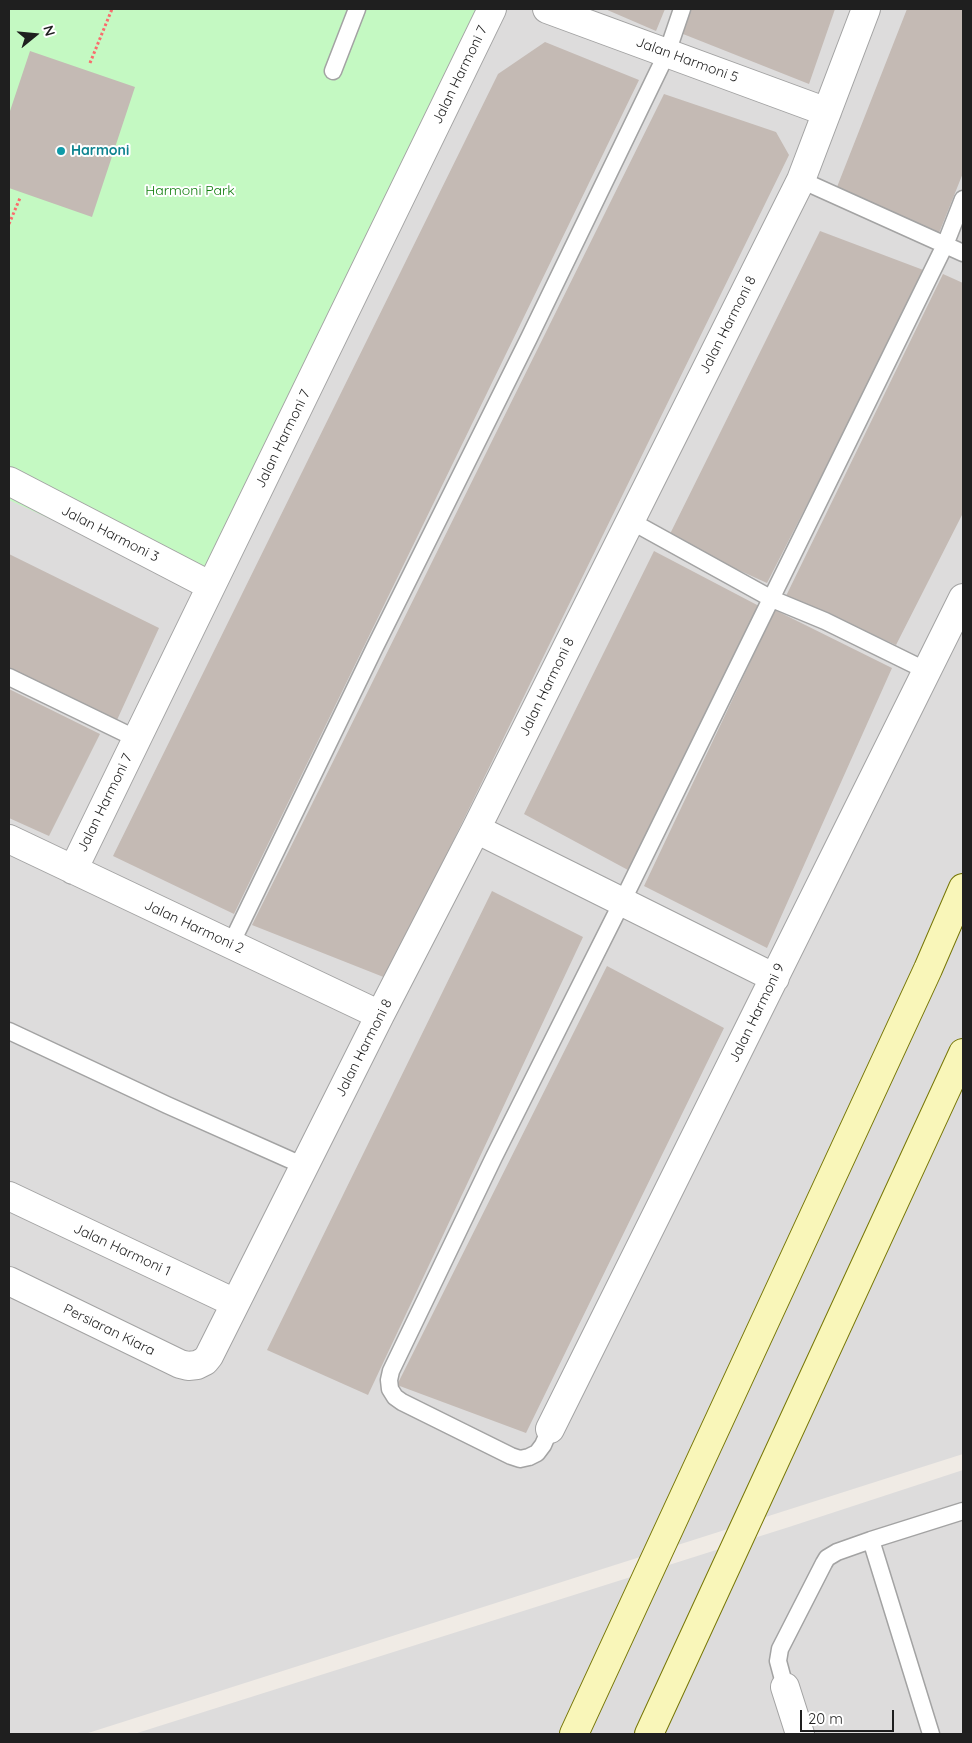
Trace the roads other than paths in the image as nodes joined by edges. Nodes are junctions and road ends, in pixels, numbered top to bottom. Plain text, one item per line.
1 (357, 9) edge
2 (492, 9) edge
3 (548, 9) edge
4 (682, 9) edge
5 (866, 9) edge
6 (666, 53) junction
7 (333, 71) dead end
8 (827, 112) junction
9 (801, 180) junction
10 (963, 199) edge
11 (945, 246) junction
12 (963, 253) edge
13 (9, 481) edge
14 (629, 520) junction
15 (211, 586) junction
16 (963, 598) edge
17 (772, 599) junction
18 (927, 671) junction
19 (9, 677) edge
20 (136, 739) junction
21 (476, 829) junction
22 (9, 839) edge
23 (73, 870) junction
24 (963, 888) edge
25 (622, 902) junction
26 (231, 944) junction
27 (775, 978) junction
28 (380, 1015) junction
29 (9, 1031) edge
30 (963, 1053) edge
31 (304, 1166) junction
32 (9, 1196) edge
33 (9, 1282) edge
34 (235, 1303) junction
35 (209, 1356) joint
36 (550, 1429) joint
37 (963, 1511) edge
38 (871, 1540) junction
39 (785, 1687) joint
40 (574, 1734) edge
41 (649, 1734) edge
42 (800, 1734) edge
43 (931, 1734) edge

1 - 7 lane
2 - 15 street, Jalan Harmoni 7
3 - 6 street, Jalan Harmoni 5
4 - 6 lane
5 - 8 street, Jalan Harmoni 8
6 - 8 street, Jalan Harmoni 5
6 - 26 lane
8 - 9 street, Jalan Harmoni 8
9 - 11 lane
9 - 14 street, Jalan Harmoni 8
10 - 11 lane
11 - 12 lane
11 - 17 lane
13 - 15 street, Jalan Harmoni 3
14 - 17 lane
14 - 21 street, Jalan Harmoni 8
15 - 20 street, Jalan Harmoni 7
16 - 18 street, Jalan Harmoni 9
17 - 18 lane
17 - 25 lane
18 - 27 street, Jalan Harmoni 9
19 - 20 lane
20 - 23 street, Jalan Harmoni 7
21 - 25 street
21 - 28 street, Jalan Harmoni 8
22 - 23 street, Jalan Harmoni 2
23 - 26 street, Jalan Harmoni 2
24 - 40 main road
25 - 27 street
25 - 36 lane
26 - 28 street, Jalan Harmoni 2
27 - 36 street, Jalan Harmoni 9
28 - 31 street, Jalan Harmoni 8
29 - 31 lane
30 - 41 main road
31 - 34 street, Jalan Harmoni 8
32 - 34 street, Jalan Harmoni 1
33 - 35 street, Persiaran Kiara
34 - 35 street, Jalan Harmoni 8
37 - 38 lane
38 - 39 lane
38 - 43 lane
39 - 42 street

